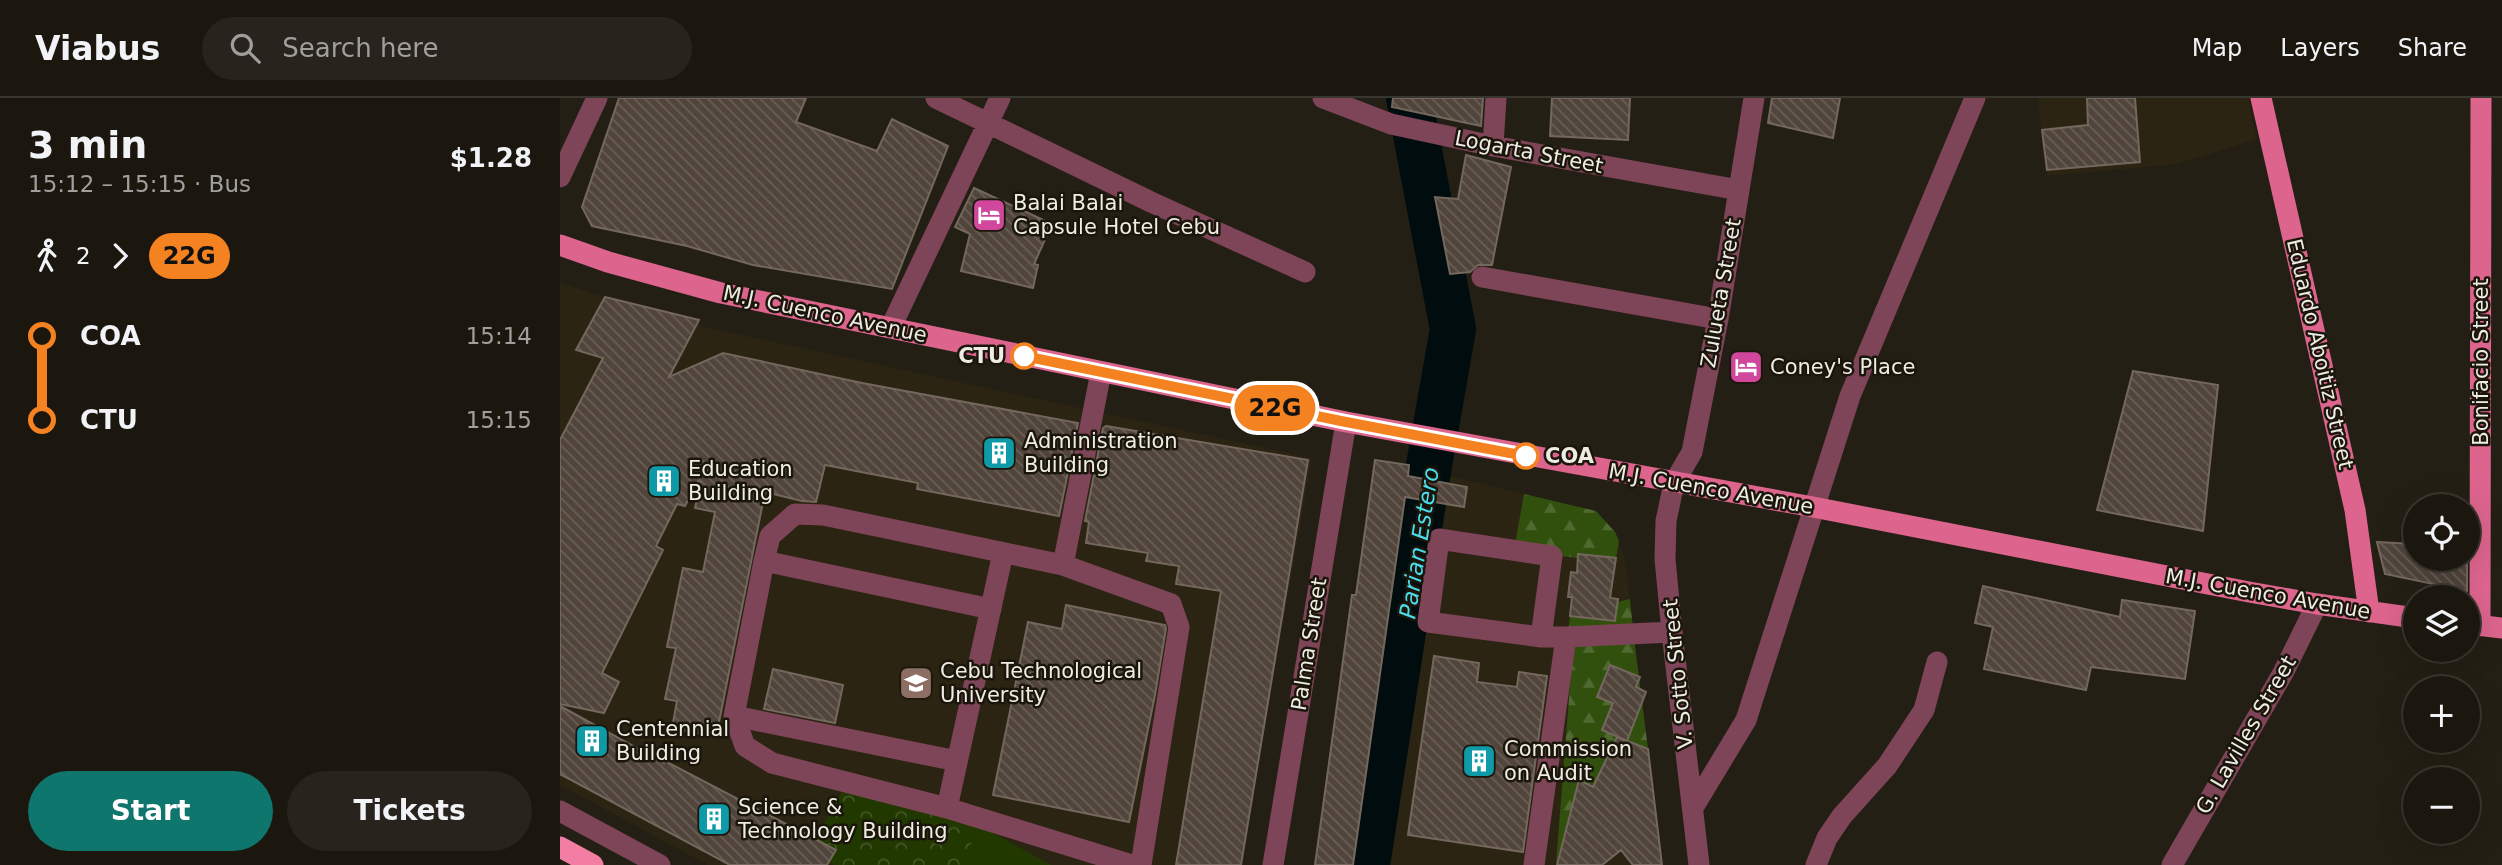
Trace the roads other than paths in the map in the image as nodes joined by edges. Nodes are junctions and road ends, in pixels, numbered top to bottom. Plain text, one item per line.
1 (597, 98) edge
2 (936, 98) edge
3 (1000, 98) edge
4 (1323, 98) edge
5 (1496, 98) edge
6 (1754, 98) edge
7 (1975, 98) edge
8 (2261, 98) edge
9 (2482, 98) edge
10 (987, 124) junction
11 (1493, 146) junction
12 (560, 177) edge
13 (1739, 190) junction
14 (560, 245) edge
15 (1306, 272) dead end
16 (1482, 277) dead end
17 (1718, 319) junction
18 (891, 327) junction
19 (1101, 372) junction
20 (1346, 422) junction
21 (1674, 483) junction
22 (1813, 507) junction
23 (1003, 553) junction
24 (764, 561) junction
25 (1063, 565) junction
26 (2475, 585) edge
27 (2317, 604) junction
28 (991, 609) junction
29 (2369, 612) junction
30 (2403, 616) edge
31 (2480, 626) edge
32 (2502, 628) edge
33 (1672, 632) junction
34 (1541, 637) junction
35 (1566, 637) junction
36 (1937, 662) dead end
37 (734, 716) junction
38 (957, 761) junction
39 (1694, 806) junction
40 (947, 808) junction
41 (560, 811) edge
42 (560, 847) edge
43 (593, 865) edge
44 (660, 865) edge
45 (1132, 865) edge
46 (1141, 865) edge
47 (1273, 865) edge
48 (1534, 865) edge
49 (1699, 865) edge
50 (1816, 865) edge
51 (2172, 865) edge

1 - 12 street
2 - 10 street
3 - 10 street
4 - 11 street, Logarta Street
5 - 11 street
6 - 13 street, Zulueta Street
7 - 22 street
8 - 29 main road, Eduardo Aboitiz Street
9 - 26 main road, Bonifacio Street
10 - 15 street
10 - 18 street
11 - 13 street, Logarta Street
13 - 17 street, Zulueta Street
14 - 18 main road, M.J. Cuenco Avenue
16 - 17 street
17 - 21 street, Zulueta Street
18 - 19 main road, M.J. Cuenco Avenue
19 - 20 main road, M.J. Cuenco Avenue
19 - 25 street
20 - 21 main road, M.J. Cuenco Avenue
20 - 47 street, Palma Street
21 - 22 main road, M.J. Cuenco Avenue
21 - 33 street, V. Sotto Street
22 - 27 main road, M.J. Cuenco Avenue
22 - 39 street
23 - 24 street
23 - 25 street
23 - 28 street
24 - 28 street
24 - 37 street
25 - 46 street
27 - 29 main road, M.J. Cuenco Avenue
27 - 51 street, G. Lavilles Street
28 - 38 street
29 - 30 main road, M.J. Cuenco Avenue
31 - 32 main road
33 - 35 street
33 - 39 street, V. Sotto Street
34 - 34 street
34 - 35 street
35 - 48 street
36 - 50 street
37 - 38 street
37 - 40 street
38 - 40 street
39 - 49 street, V. Sotto Street
40 - 45 street
41 - 44 street
42 - 43 highway

